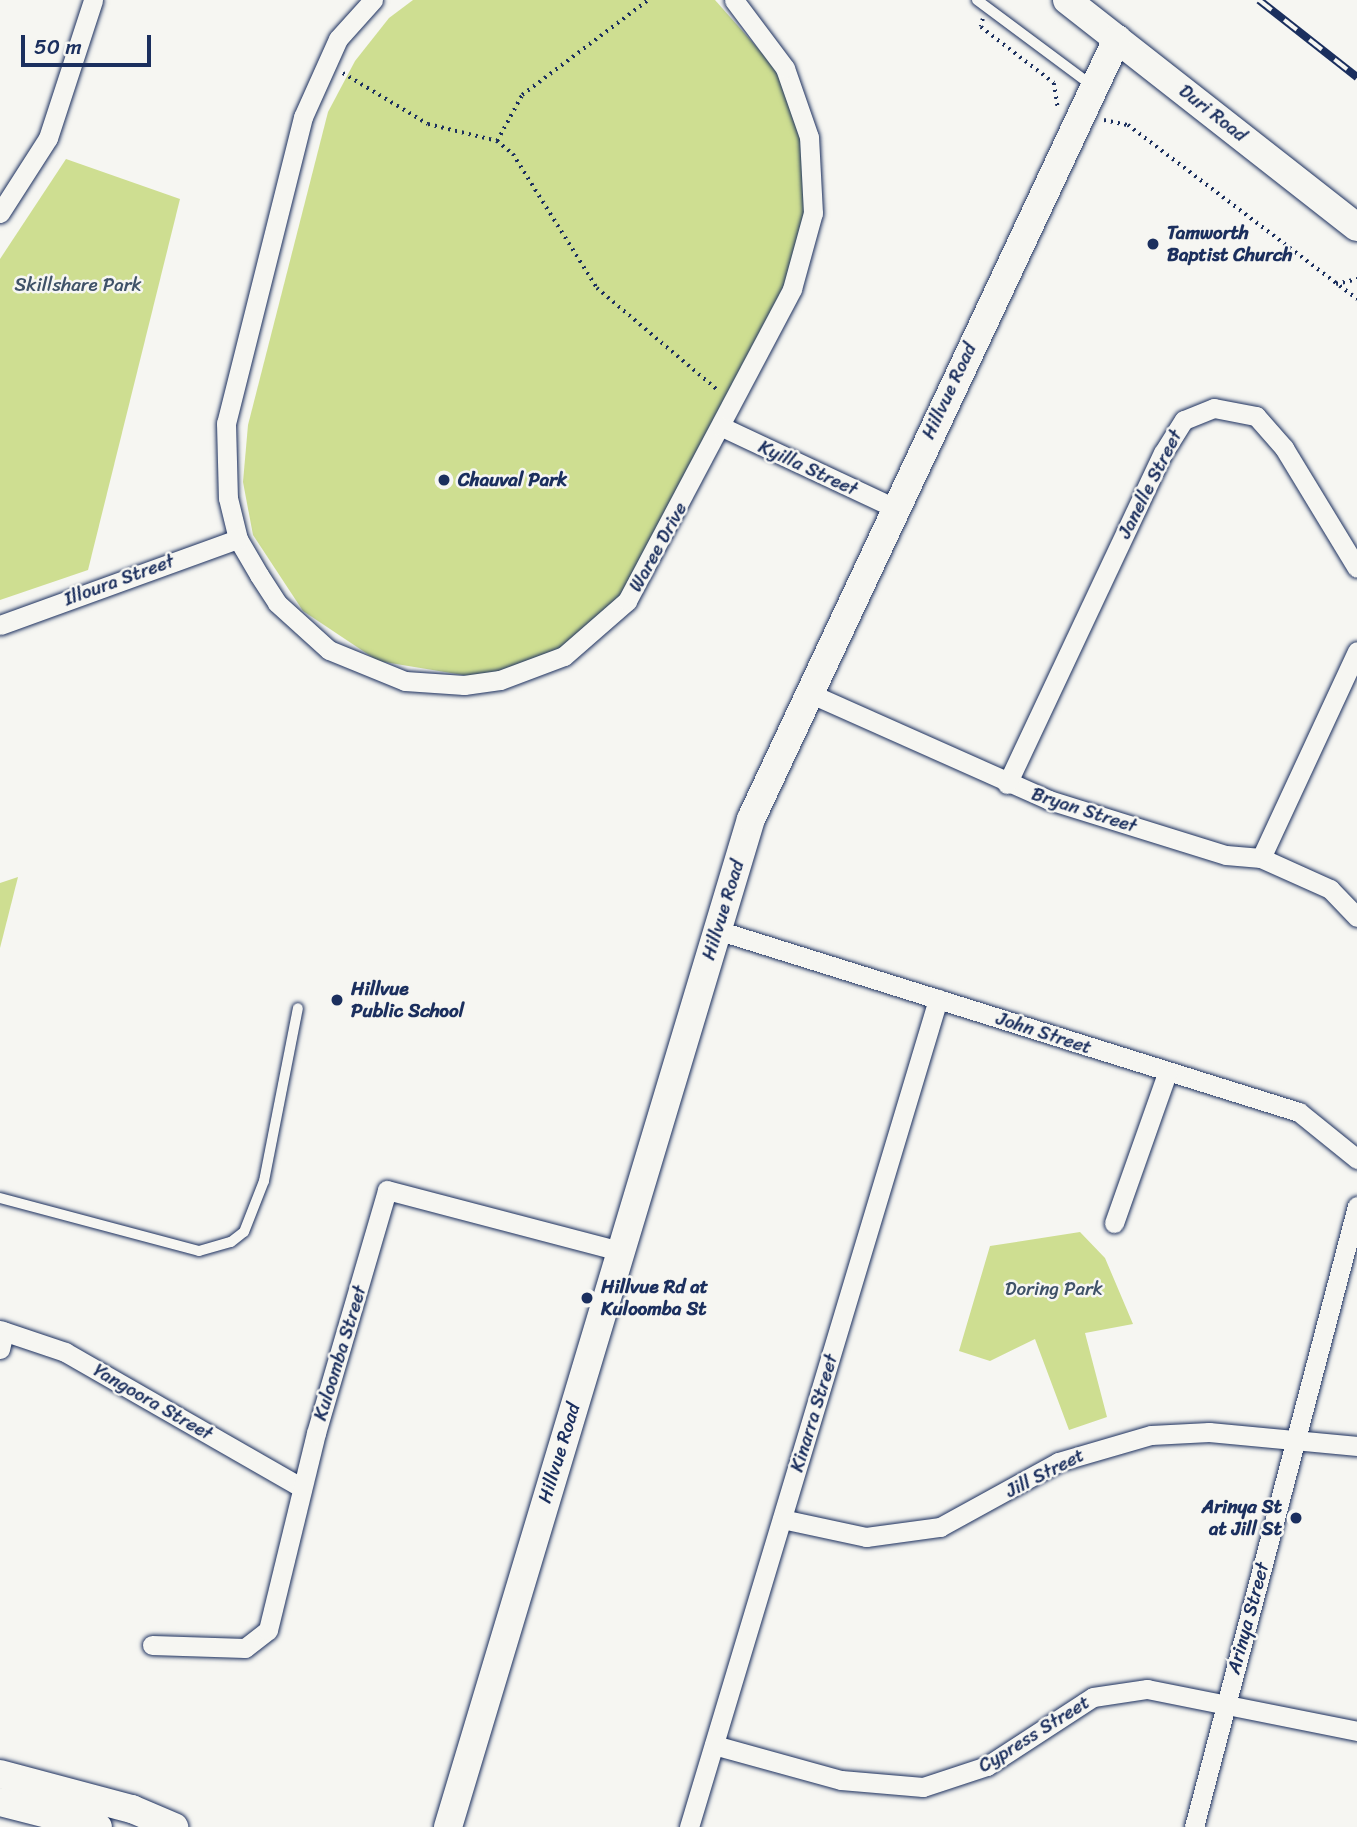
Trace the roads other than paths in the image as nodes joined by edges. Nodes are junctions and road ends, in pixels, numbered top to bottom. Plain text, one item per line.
1 (93, 0) edge
2 (373, 0) edge
3 (734, 0) edge
4 (977, 0) edge
5 (1067, 0) edge
6 (1117, 39) junction
7 (1091, 85) junction
8 (0, 214) edge
9 (1357, 227) edge
10 (722, 427) junction
11 (895, 508) junction
12 (238, 539) junction
13 (1357, 568) edge
14 (0, 625) edge
15 (1357, 651) edge
16 (809, 693) junction
17 (1007, 784) junction
18 (1261, 858) junction
19 (1357, 917) edge
20 (717, 930) junction
21 (938, 999) junction
22 (298, 1008) dead end
23 (1167, 1073) junction
24 (1357, 1159) edge
25 (0, 1198) edge
26 (1357, 1206) edge
27 (1114, 1223) dead end
28 (619, 1251) junction
29 (2, 1337) edge
30 (1297, 1439) junction
31 (1357, 1446) edge
32 (301, 1487) junction
33 (782, 1519) junction
34 (152, 1645) dead end
35 (1225, 1701) junction
36 (1357, 1731) edge
37 (714, 1745) junction
38 (0, 1774) edge
39 (0, 1802) edge
40 (51, 1811) edge
41 (98, 1827) edge
42 (174, 1827) edge
43 (448, 1827) edge
44 (690, 1827) edge
45 (1194, 1827) edge

1 - 8 street
2 - 12 street, Waree Drive
3 - 10 street, Waree Drive
4 - 7 lane
5 - 6 street, Duri Road
6 - 7 street, Hillvue Road
6 - 9 street, Duri Road
7 - 11 street, Hillvue Road
10 - 11 street, Kyilla Street
10 - 12 street, Waree Drive
11 - 16 street, Hillvue Road
12 - 14 street, Illoura Street
13 - 17 street, Janelle Street
15 - 18 street
16 - 17 street, Bryan Street
16 - 20 street, Hillvue Road
17 - 18 street, Bryan Street
18 - 19 street, Bryan Street
20 - 21 street, John Street
20 - 28 street, Hillvue Road
21 - 23 street, John Street
21 - 33 street, Kinarra Street
22 - 25 lane
23 - 24 street, John Street
23 - 27 street
26 - 30 street, Arinya Street
28 - 32 street, Kuloomba Street
28 - 43 street, Hillvue Road
29 - 32 street, Yangoora Street
30 - 31 street, Jill Street
30 - 33 street, Jill Street
30 - 35 street, Arinya Street
32 - 34 street, Kuloomba Street
33 - 37 street, Kinarra Street
35 - 36 street, Cypress Street
35 - 37 street, Cypress Street
35 - 45 street, Arinya Street
37 - 44 street, Kinarra Street
38 - 40 street
39 - 40 street
40 - 41 street
40 - 42 street

